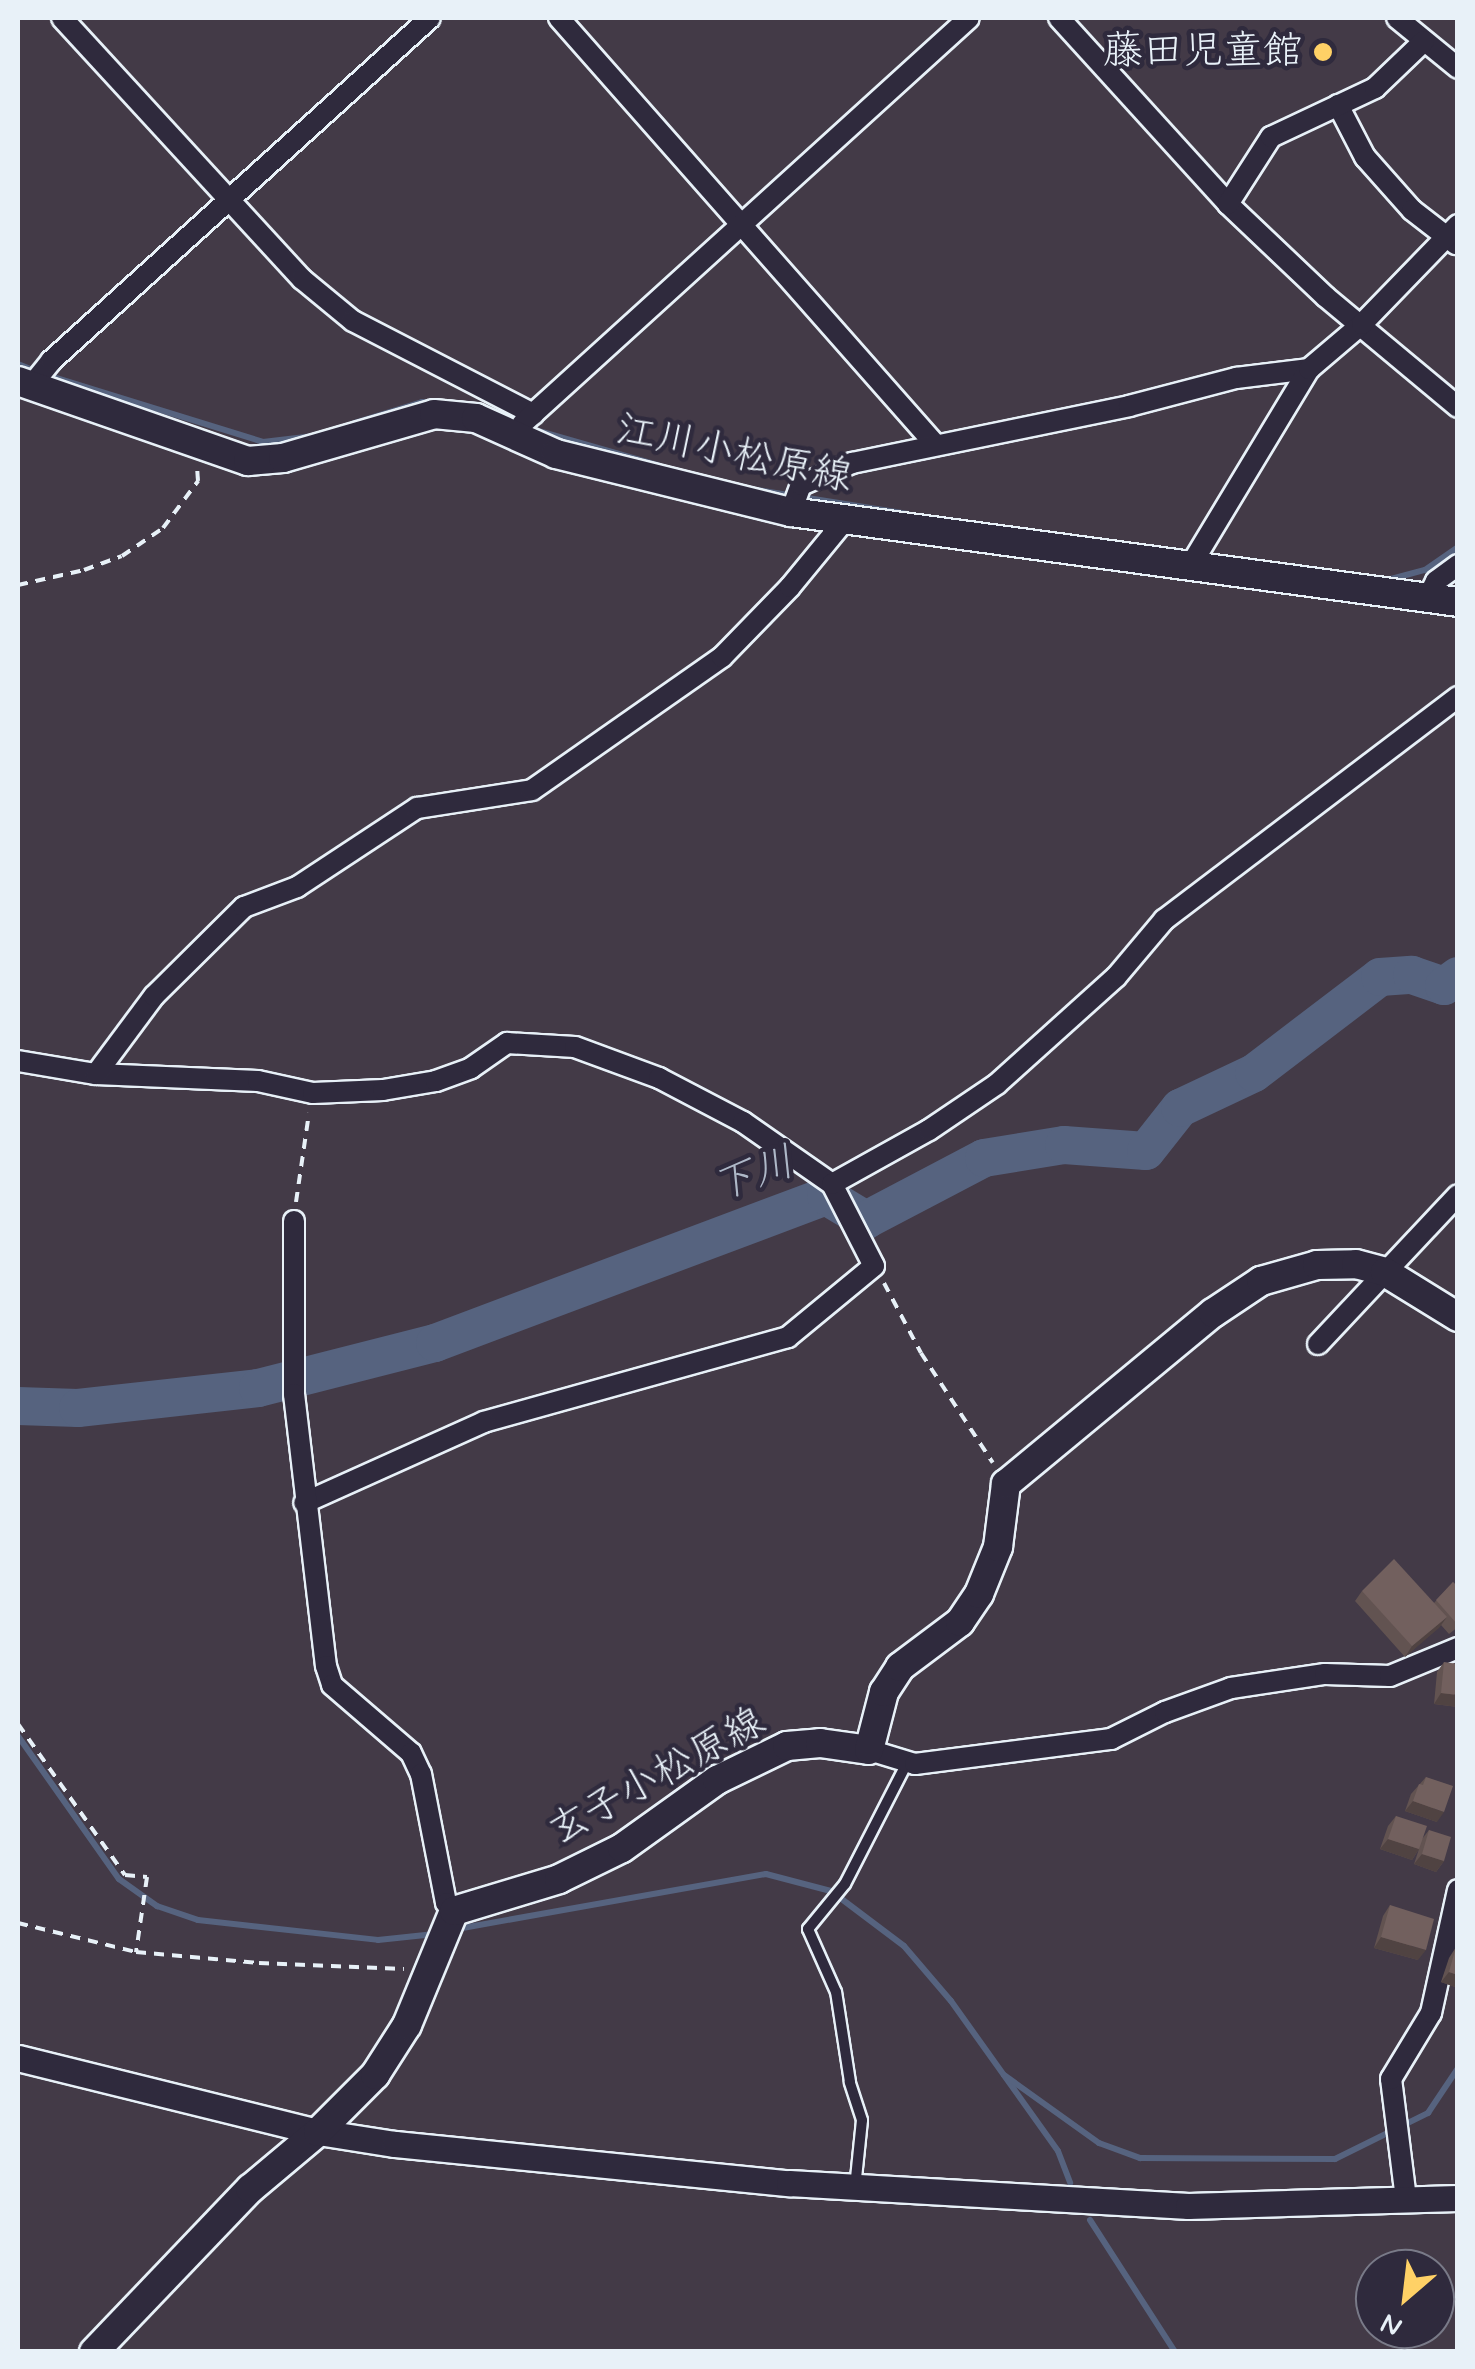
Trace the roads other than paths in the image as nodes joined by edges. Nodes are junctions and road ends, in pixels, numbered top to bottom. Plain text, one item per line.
1 (62, 18) edge
2 (430, 18) edge
3 (558, 18) edge
4 (969, 18) edge
5 (1059, 18) edge
6 (1397, 18) edge
7 (1424, 41) junction
8 (1458, 68) edge
9 (1338, 106) junction
10 (227, 200) junction
11 (1228, 204) junction
12 (742, 224) junction
13 (1454, 237) edge
14 (1362, 324) junction
15 (1310, 369) junction
16 (24, 384) edge
17 (1458, 408) edge
18 (523, 423) junction
19 (934, 443) junction
20 (791, 512) junction
21 (845, 520) junction
22 (1458, 565) edge
23 (1189, 568) junction
24 (1428, 598) junction
25 (1458, 602) edge
26 (1458, 698) edge
27 (18, 1061) edge
28 (96, 1074) junction
29 (832, 1184) junction
30 (1458, 1196) edge
31 (294, 1221) road end
32 (1385, 1272) junction
33 (1458, 1317) edge
34 (1318, 1344) dead end
35 (304, 1502) junction
36 (1458, 1648) edge
37 (869, 1750) junction
38 (908, 1762) junction
39 (1458, 1890) edge
40 (454, 1911) junction
41 (1453, 1935) edge
42 (18, 2058) edge
43 (318, 2132) junction
44 (855, 2188) junction
45 (1406, 2198) junction
46 (1458, 2198) edge
47 (94, 2352) edge

1 - 10 street
2 - 10 street
3 - 12 street
4 - 12 street
5 - 11 street
6 - 7 street
7 - 8 street
7 - 9 street
9 - 11 street
9 - 13 street
10 - 16 street
10 - 18 street
11 - 14 street
12 - 18 street
12 - 19 street
13 - 14 street
14 - 15 street
14 - 17 street
15 - 19 street
15 - 23 street
16 - 18 main road, 江川小松原線
18 - 20 main road, 江川小松原線
19 - 20 street
20 - 21 main road, 江川小松原線
21 - 23 main road, 江川小松原線
21 - 28 street
22 - 24 street
23 - 24 main road, 江川小松原線
24 - 25 main road, 江川小松原線
26 - 29 street
27 - 28 street
28 - 29 street
29 - 35 street
30 - 32 street
31 - 35 street
32 - 33 main road
32 - 34 street
32 - 37 main road
35 - 40 street
36 - 38 street
37 - 38 street
37 - 40 main road, 玄子小松原線
38 - 44 lane
39 - 41 street
40 - 43 main road
41 - 45 street
42 - 43 street
43 - 44 street
43 - 47 main road
44 - 45 street
45 - 46 street

